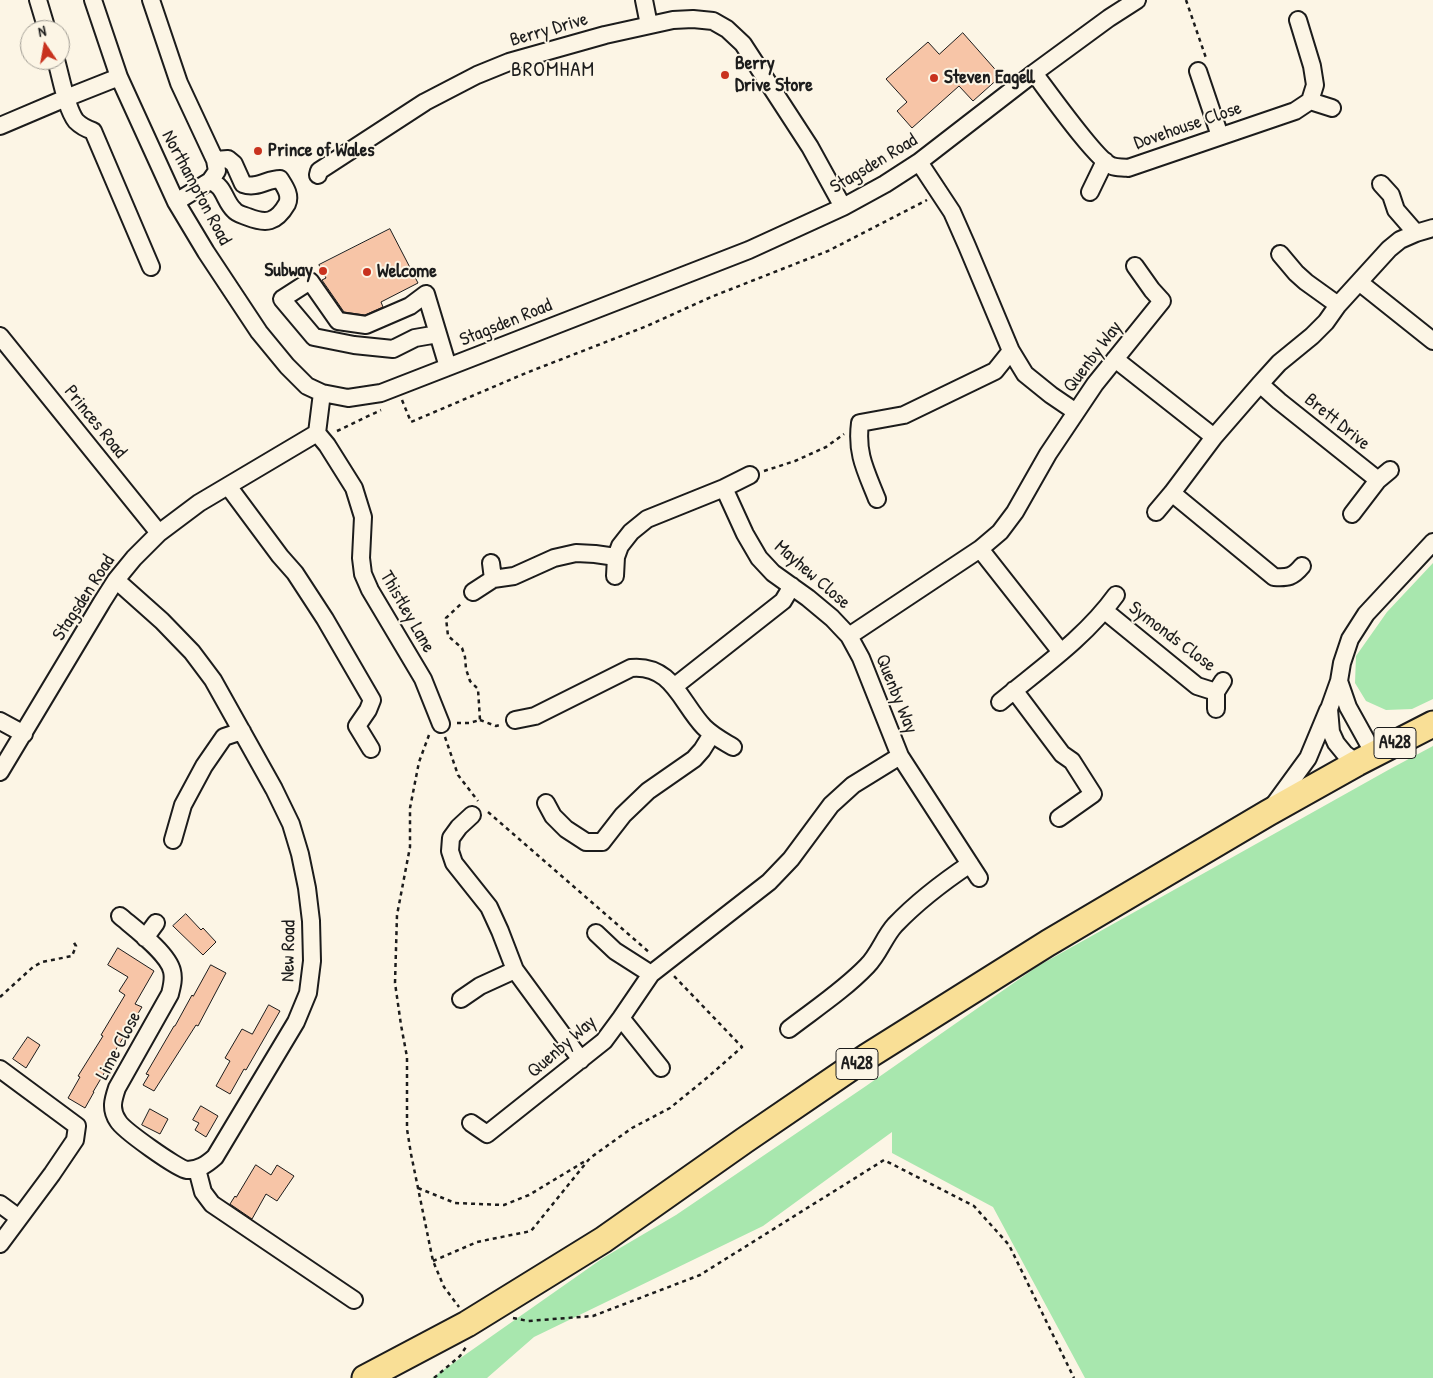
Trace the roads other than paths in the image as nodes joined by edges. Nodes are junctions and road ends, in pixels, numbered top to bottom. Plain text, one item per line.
1 (38, 0) edge
2 (92, 0) edge
3 (151, 0) edge
4 (644, 0) edge
5 (1137, 0) edge
6 (44, 20) edge
7 (1298, 20) dead end
8 (649, 25) junction
9 (59, 70) edge
10 (1198, 71) road end
11 (1034, 73) junction
12 (119, 78) junction
13 (66, 98) junction
14 (1310, 101) junction
15 (1332, 108) dead end
16 (0, 126) edge
17 (1220, 136) junction
18 (215, 160) junction
19 (1105, 161) junction
20 (919, 162) junction
21 (318, 175) dead end
22 (210, 181) junction
23 (1381, 184) dead end
24 (1090, 192) dead end
25 (176, 202) junction
26 (843, 207) junction
27 (1433, 228) edge
28 (1416, 233) junction
29 (1280, 254) dead end
30 (1135, 266) dead end
31 (151, 267) dead end
32 (1359, 282) junction
33 (1338, 305) junction
34 (438, 334) junction
35 (0, 336) edge
36 (1433, 341) edge
37 (1011, 351) junction
38 (1115, 359) junction
39 (448, 367) junction
40 (1260, 384) junction
41 (322, 393) junction
42 (1076, 412) junction
43 (317, 433) junction
44 (1214, 438) junction
45 (750, 475) road end
46 (228, 486) junction
47 (724, 488) junction
48 (1172, 493) junction
49 (877, 499) dead end
50 (1156, 512) dead end
51 (1352, 514) dead end
52 (159, 534) junction
53 (1433, 542) edge
54 (980, 549) junction
55 (616, 557) junction
56 (1302, 566) dead end
57 (615, 576) dead end
58 (116, 580) junction
59 (792, 586) junction
60 (473, 592) road end
61 (1116, 596) dead end
62 (1105, 611) junction
63 (849, 636) junction
64 (1061, 652) junction
65 (1339, 681) junction
66 (675, 686) junction
67 (1014, 690) junction
68 (1218, 694) dead end
69 (1000, 702) dead end
70 (1329, 709) junction
71 (515, 720) road end
72 (0, 721) edge
73 (441, 724) road end
74 (1433, 724) edge
75 (242, 731) junction
76 (24, 734) junction
77 (712, 734) junction
78 (733, 747) dead end
79 (371, 749) dead end
80 (900, 756) junction
81 (1366, 759) junction
82 (0, 772) edge
83 (546, 803) dead end
84 (477, 812) road end
85 (1268, 814) junction
86 (1058, 818) dead end
87 (173, 840) dead end
88 (970, 864) junction
89 (979, 878) dead end
90 (120, 916) dead end
91 (156, 923) dead end
92 (596, 933) dead end
93 (144, 938) junction
94 (657, 969) junction
95 (515, 970) junction
96 (461, 999) dead end
97 (621, 1018) junction
98 (789, 1029) dead end
99 (581, 1060) junction
100 (661, 1068) dead end
101 (0, 1069) edge
102 (471, 1123) dead end
103 (197, 1169) junction
104 (0, 1204) edge
105 (19, 1218) junction
106 (0, 1244) edge
107 (354, 1300) dead end
108 (365, 1378) edge

1 - 6 street
2 - 12 street, Northampton Road
3 - 18 street
4 - 8 street
5 - 11 street, Stagsden Road
7 - 14 street
8 - 21 street, Berry Drive
8 - 26 street, Berry Drive
9 - 13 street
10 - 17 street
11 - 19 street
11 - 20 street, Stagsden Road
12 - 13 street
12 - 25 street, Northampton Road
13 - 16 street
13 - 31 street
14 - 15 street
14 - 17 street, Dovehouse Close
17 - 19 street, Dovehouse Close
18 - 22 street
18 - 22 street
19 - 24 street
20 - 26 street, Stagsden Road
20 - 37 street
22 - 25 street
23 - 28 street
25 - 41 street, Northampton Road
26 - 39 street, Stagsden Road
27 - 28 street
28 - 32 street
29 - 33 street
30 - 38 street, Quenby Way
32 - 33 street
32 - 36 street
33 - 40 street
34 - 34 street
34 - 39 street
35 - 52 street, Princes Road
37 - 42 street
37 - 49 street
38 - 42 street, Quenby Way
38 - 44 street
39 - 41 street, Stagsden Road
40 - 44 street
40 - 51 street, Brett Drive
41 - 43 street
42 - 54 street, Quenby Way
43 - 46 street, Stagsden Road
43 - 73 street, Thistley Lane
44 - 48 street
45 - 47 street
46 - 52 street, Stagsden Road
46 - 79 street
47 - 55 street
47 - 59 street, Mayhew Close
48 - 50 street
48 - 56 street
52 - 58 street, Stagsden Road
53 - 65 street
54 - 63 street, Quenby Way
54 - 64 street
55 - 57 street
55 - 60 street
58 - 75 street, New Road
58 - 76 street, Stagsden Road
59 - 63 street, Mayhew Close
59 - 66 street
61 - 62 street, Symonds Close
62 - 64 street, Symonds Close
62 - 68 street, Symonds Close
63 - 80 street, Quenby Way
64 - 67 street, Symonds Close
65 - 70 street
65 - 81 street
66 - 71 street
66 - 77 street
67 - 69 street, Symonds Close
67 - 86 street
70 - 81 street
70 - 85 street
72 - 76 street
74 - 81 highway, A428
75 - 87 street
75 - 103 street, New Road
76 - 82 street, Stagsden Road
77 - 78 street
77 - 83 street
80 - 88 street
80 - 94 street, Quenby Way
81 - 85 highway, A428
84 - 95 street
85 - 108 highway, A428
88 - 89 street
88 - 98 street
90 - 93 street, Lime Close
91 - 93 street
92 - 94 street
93 - 103 street, Lime Close
94 - 97 street, Quenby Way
95 - 96 street
95 - 99 street
97 - 99 street, Quenby Way
97 - 100 street
99 - 102 street, Quenby Way
101 - 105 street
103 - 107 street
104 - 105 street
105 - 106 street

